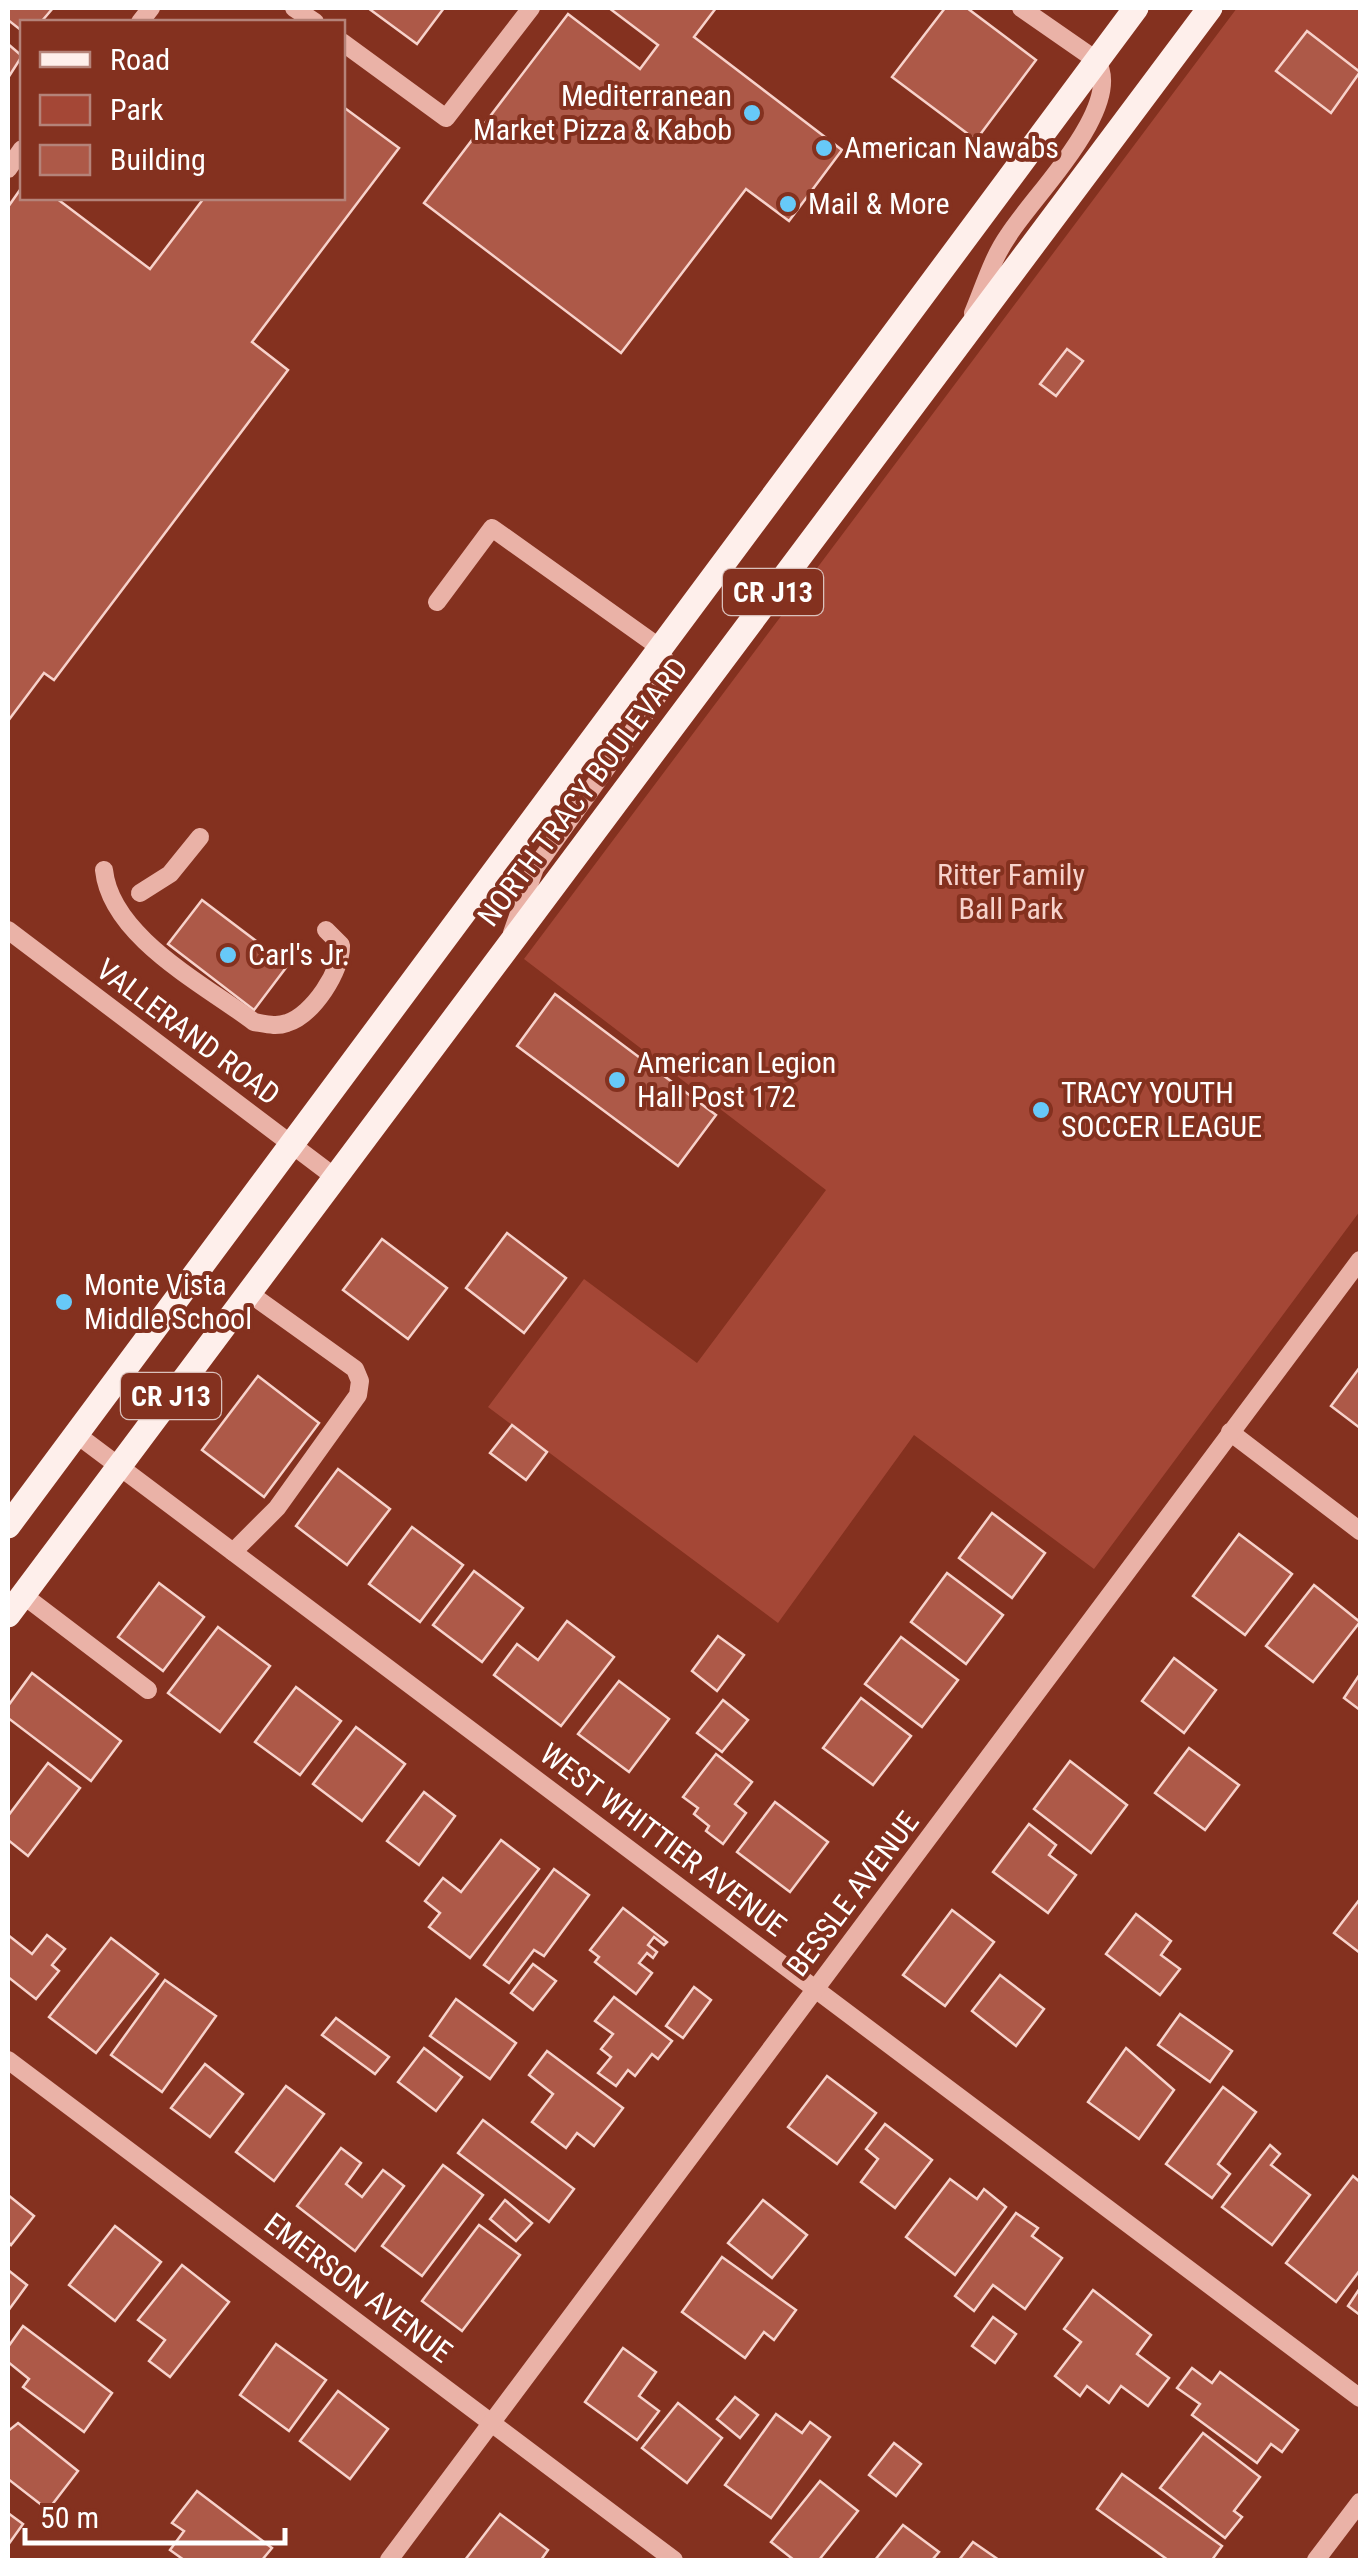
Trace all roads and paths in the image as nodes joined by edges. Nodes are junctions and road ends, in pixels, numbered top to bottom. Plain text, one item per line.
1 (530, 8) edge
2 (1021, 8) edge
3 (1136, 8) edge
4 (1210, 8) edge
5 (345, 44) edge
6 (1096, 60) junction
7 (965, 334) junction
8 (437, 602) dead end
9 (659, 647) junction
10 (200, 837) dead end
11 (104, 870) dead end
12 (140, 894) dead end
13 (8, 930) edge
14 (326, 930) dead end
15 (508, 948) junction
16 (290, 1143) junction
17 (336, 1178) junction
18 (1360, 1260) edge
19 (250, 1293) junction
20 (1230, 1432) junction
21 (76, 1434) junction
22 (119, 1466) junction
23 (8, 1526) edge
24 (1360, 1530) edge
25 (233, 1552) junction
26 (15, 1605) edge
27 (148, 1690) dead end
28 (816, 1989) junction
29 (8, 2060) edge
30 (1360, 2398) edge
31 (492, 2423) junction
32 (1360, 2502) edge
33 (389, 2560) edge
34 (674, 2560) edge
35 (1316, 2560) edge

1 - 5 street
2 - 6 street
3 - 6 main road, NORTH TRACY BOULEVARD / CR J13
4 - 7 main road, NORTH TRACY BOULEVARD / CR J13
6 - 7 street
6 - 9 main road, NORTH TRACY BOULEVARD / CR J13
7 - 15 main road, NORTH TRACY BOULEVARD / CR J13
8 - 9 street
9 - 15 street
9 - 16 main road, NORTH TRACY BOULEVARD / CR J13
10 - 12 street
11 - 14 street
13 - 16 street, VALLERAND ROAD
15 - 17 main road, NORTH TRACY BOULEVARD / CR J13
16 - 17 street, VALLERAND ROAD
16 - 21 main road, NORTH TRACY BOULEVARD / CR J13
17 - 19 main road, NORTH TRACY BOULEVARD / CR J13
18 - 20 street, BESSLE AVENUE
19 - 22 main road, NORTH TRACY BOULEVARD / CR J13
19 - 25 street
20 - 24 street
20 - 28 street, BESSLE AVENUE
21 - 22 street, WEST WHITTIER AVENUE
21 - 23 main road, NORTH TRACY BOULEVARD / CR J13
22 - 25 street, WEST WHITTIER AVENUE
22 - 26 main road, NORTH TRACY BOULEVARD / CR J13
25 - 28 street, WEST WHITTIER AVENUE
26 - 27 street
28 - 30 street, WEST WHITTIER AVENUE
28 - 31 street, BESSLE AVENUE
29 - 31 street, EMERSON AVENUE
31 - 33 street, BESSLE AVENUE
31 - 34 street, EMERSON AVENUE
32 - 35 street

